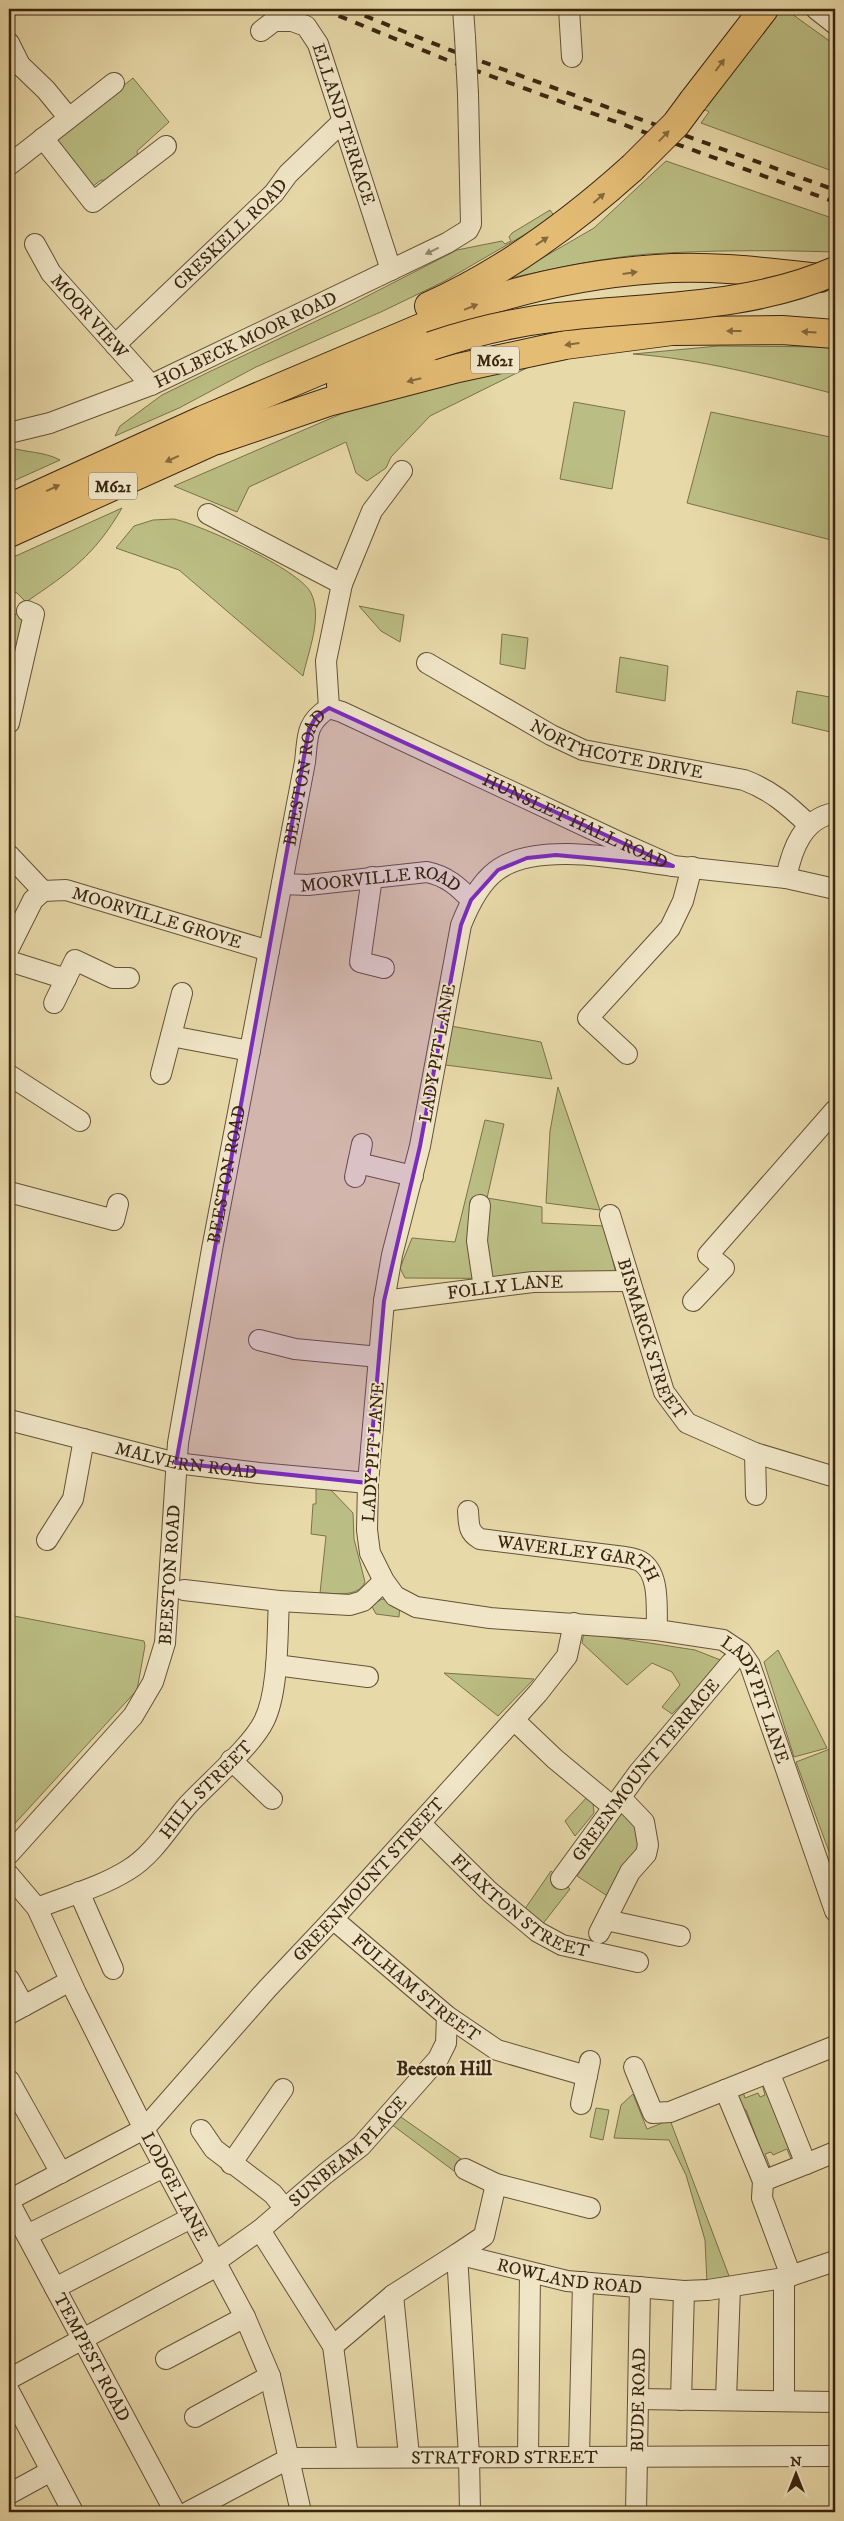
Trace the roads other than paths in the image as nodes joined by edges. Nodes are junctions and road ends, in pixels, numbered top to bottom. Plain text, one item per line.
1 (463, 9) edge
2 (569, 9) edge
3 (764, 9) edge
4 (816, 9) edge
5 (747, 19) edge
6 (835, 24) edge
7 (261, 31) dead end
8 (9, 43) edge
9 (572, 57) dead end
10 (114, 83) dead end
11 (68, 117) junction
12 (342, 122) junction
13 (43, 138) junction
14 (166, 146) dead end
15 (9, 165) edge
16 (35, 244) dead end
17 (671, 269) junction
18 (391, 270) junction
19 (835, 270) edge
20 (835, 279) edge
21 (835, 334) edge
22 (115, 345) junction
23 (151, 385) junction
24 (217, 427) junction
25 (9, 433) edge
26 (402, 470) dead end
27 (9, 508) edge
28 (208, 514) dead end
29 (9, 533) edge
30 (342, 584) junction
31 (27, 611) dead end
32 (427, 663) dead end
33 (329, 708) junction
34 (9, 722) edge
35 (835, 813) edge
36 (809, 824) junction
37 (9, 855) edge
38 (682, 866) junction
39 (372, 877) junction
40 (786, 878) junction
41 (282, 884) junction
42 (835, 889) edge
43 (43, 891) junction
44 (471, 900) junction
45 (13, 926) edge
46 (9, 948) edge
47 (269, 951) junction
48 (9, 961) edge
49 (384, 968) dead end
50 (129, 978) dead end
51 (66, 979) junction
52 (182, 993) dead end
53 (54, 1003) dead end
54 (171, 1036) junction
55 (250, 1051) junction
56 (627, 1054) dead end
57 (161, 1074) dead end
58 (9, 1075) edge
59 (835, 1110) edge
60 (80, 1121) dead end
61 (358, 1161) dead end
62 (413, 1176) junction
63 (9, 1192) edge
64 (118, 1204) dead end
65 (480, 1205) dead end
66 (610, 1215) dead end
67 (628, 1281) junction
68 (484, 1288) junction
69 (693, 1301) dead end
70 (384, 1302) junction
71 (258, 1340) dead end
72 (380, 1357) junction
73 (9, 1420) edge
74 (84, 1439) junction
75 (755, 1453) junction
76 (176, 1463) junction
77 (835, 1477) edge
78 (368, 1483) junction
79 (756, 1496) dead end
80 (468, 1511) dead end
81 (47, 1540) dead end
82 (384, 1581) junction
83 (184, 1590) dead end
84 (279, 1601) junction
85 (574, 1623) junction
86 (657, 1630) junction
87 (731, 1663) dead end
88 (276, 1665) junction
89 (368, 1677) dead end
90 (514, 1720) junction
91 (231, 1760) junction
92 (272, 1800) dead end
93 (617, 1802) junction
94 (420, 1823) junction
95 (9, 1854) edge
96 (9, 1875) edge
97 (561, 1879) dead end
98 (79, 1892) junction
99 (37, 1908) junction
100 (835, 1911) edge
101 (333, 1920) junction
102 (680, 1936) dead end
103 (638, 1962) dead end
104 (113, 1970) dead end
105 (9, 1979) edge
106 (70, 1981) junction
107 (17, 2010) edge
108 (447, 2016) junction
109 (835, 2046) edge
110 (634, 2067) dead end
111 (768, 2072) junction
112 (9, 2080) edge
113 (282, 2089) dead end
114 (725, 2090) junction
115 (581, 2104) dead end
116 (144, 2129) junction
117 (201, 2130) dead end
118 (835, 2152) edge
119 (231, 2164) junction
120 (806, 2164) junction
121 (164, 2167) junction
122 (465, 2169) dead end
123 (61, 2172) junction
124 (762, 2181) junction
125 (496, 2184) junction
126 (9, 2201) edge
127 (285, 2208) junction
128 (590, 2208) dead end
129 (191, 2218) junction
130 (260, 2230) junction
131 (27, 2236) junction
132 (456, 2254) junction
133 (835, 2261) edge
134 (215, 2262) junction
135 (530, 2273) junction
136 (787, 2277) junction
137 (583, 2282) junction
138 (640, 2287) junction
139 (730, 2287) junction
140 (55, 2288) junction
141 (684, 2291) junction
142 (393, 2294) junction
143 (245, 2317) junction
144 (82, 2339) junction
145 (333, 2346) junction
146 (166, 2359) dead end
147 (270, 2376) junction
148 (9, 2379) edge
149 (9, 2391) edge
150 (638, 2399) junction
151 (681, 2400) junction
152 (726, 2400) junction
153 (784, 2401) junction
154 (835, 2402) edge
155 (195, 2417) dead end
156 (409, 2456) junction
157 (469, 2456) junction
158 (528, 2456) junction
159 (578, 2456) junction
160 (637, 2456) junction
161 (835, 2456) edge
162 (348, 2457) junction
163 (290, 2458) junction
164 (51, 2471) junction
165 (9, 2494) edge
166 (73, 2512) edge
167 (175, 2512) edge
168 (188, 2512) edge
169 (301, 2512) edge
170 (470, 2512) edge
171 (636, 2512) edge

1 -> 18 street, HOLBECK MOOR ROAD, bridge
2 - 9 street
3 - 5 highway
4 - 6 street
24 -> 5 highway, bridge
7 - 12 street, ELLAND TERRACE
8 - 11 street
10 - 11 street
11 - 13 street
12 - 18 street, ELLAND TERRACE
12 - 22 street, CRESKELL ROAD
13 - 14 street
13 - 15 street
16 - 22 street, MOOR VIEW
17 - 19 highway
17 - 20 highway, M621
24 -> 17 highway, M621
18 - 23 street, HOLBECK MOOR ROAD
19 - 24 highway, bridge
21 -> 24 highway, M621
22 - 23 street, MOOR VIEW
23 - 25 street, HOLBECK MOOR ROAD
27 -> 24 highway, M621
24 -> 29 highway, M621
26 - 30 street, BEESTON ROAD
28 - 30 street
30 - 33 street, BEESTON ROAD
31 - 34 street
32 - 36 street, NORTHCOTE DRIVE
33 - 38 street, HUNSLET HALL ROAD
33 - 41 street, BEESTON ROAD
35 - 36 street
36 - 40 street
37 - 43 street
38 - 40 street, HUNSLET HALL ROAD
38 - 44 street, LADY PIT LANE
38 - 56 street
39 - 41 street, MOORVILLE ROAD
39 - 44 street, MOORVILLE ROAD
39 - 49 street
40 - 42 street, HUNSLET HALL ROAD
41 - 47 street, BEESTON ROAD
43 - 45 street
43 - 47 street, MOORVILLE GROVE
44 - 62 street, LADY PIT LANE
45 - 46 street
47 - 55 street, BEESTON ROAD
48 - 51 street
50 - 51 street
51 - 53 street
52 - 54 street
54 - 55 street
54 - 57 street
55 - 76 street, BEESTON ROAD
58 - 60 street
59 - 69 street
61 - 62 street
62 - 70 street, LADY PIT LANE
63 - 64 street
65 - 68 street
66 - 67 street, BISMARCK STREET
67 - 68 street, FOLLY LANE
67 - 75 street, BISMARCK STREET
68 - 70 street, FOLLY LANE
70 - 72 street, LADY PIT LANE
71 - 72 street
72 - 78 street, LADY PIT LANE
73 - 74 street, MALVERN ROAD
74 - 76 street, MALVERN ROAD
74 - 81 street
75 - 77 street, BISMARCK STREET
75 - 79 street
76 - 78 street, MALVERN ROAD
76 - 95 street, BEESTON ROAD
78 - 82 street, LADY PIT LANE
80 - 86 street, WAVERLEY GARTH
82 - 84 street
82 - 85 street, LADY PIT LANE
83 - 84 street
84 - 88 street, HILL STREET
85 - 86 street, LADY PIT LANE
85 - 90 street, GREENMOUNT STREET
86 - 100 street, LADY PIT LANE
87 - 93 street, GREENMOUNT TERRACE
88 - 89 street
88 - 91 street, HILL STREET
90 - 93 street
90 - 94 street, GREENMOUNT STREET
91 - 92 street
91 - 98 street, HILL STREET
93 - 97 street, GREENMOUNT TERRACE
93 - 102 street
94 - 101 street, GREENMOUNT STREET
94 - 103 street, FLAXTON STREET
96 - 99 street, LODGE LANE
98 - 99 street, HILL STREET
98 - 104 street
99 - 106 street, LODGE LANE
101 - 108 street, FULHAM STREET
101 - 116 street, GREENMOUNT STREET
105 - 107 street
106 - 107 street
106 - 116 street, LODGE LANE
108 - 115 street, FULHAM STREET
108 - 127 street, SUNBEAM PLACE
109 - 111 street
110 - 114 street
111 - 114 street
111 - 120 street
112 - 123 street
113 - 119 street
114 - 124 street
116 - 121 street, LODGE LANE
116 - 123 street
117 - 119 street
118 - 120 street
119 - 127 street
120 - 124 street
121 - 129 street, LODGE LANE
121 - 131 street
122 - 125 street
123 - 126 street
124 - 136 street
125 - 128 street
125 - 132 street
126 - 131 street, TEMPEST ROAD
127 - 130 street, SUNBEAM PLACE
129 - 134 street, LODGE LANE
129 - 140 street
130 - 134 street, SUNBEAM PLACE
130 - 145 street
131 - 140 street, TEMPEST ROAD
132 - 135 street, ROWLAND ROAD
132 - 142 street
132 - 157 street
133 - 136 street, ROWLAND ROAD
134 - 143 street, LODGE LANE
134 - 144 street, SUNBEAM PLACE
135 - 137 street, ROWLAND ROAD
135 - 158 street
136 - 139 street, ROWLAND ROAD
136 - 153 street
137 - 138 street, ROWLAND ROAD
137 - 159 street
138 - 141 street, ROWLAND ROAD
138 - 150 street, BUDE ROAD
139 - 141 street, ROWLAND ROAD
139 - 152 street
140 - 144 street, TEMPEST ROAD
141 - 151 street
142 - 145 street
142 - 156 street
143 - 146 street
143 - 147 street, LODGE LANE
144 - 148 street, SUNBEAM PLACE
144 - 167 street, TEMPEST ROAD
145 - 162 street
147 - 155 street
147 - 163 street, LODGE LANE
149 - 164 street
150 - 151 street
150 - 160 street, BUDE ROAD
151 - 152 street
152 - 153 street
153 - 154 street
156 - 157 street, STRATFORD STREET
156 - 162 street, STRATFORD STREET
157 - 158 street, STRATFORD STREET
157 - 170 street
158 - 159 street, STRATFORD STREET
159 - 160 street, STRATFORD STREET
160 - 161 street, STRATFORD STREET
160 - 171 street, BUDE ROAD
162 - 163 street, STRATFORD STREET
163 - 168 street, STRATFORD STREET
163 - 169 street, LODGE LANE
164 - 165 street
164 - 166 street

